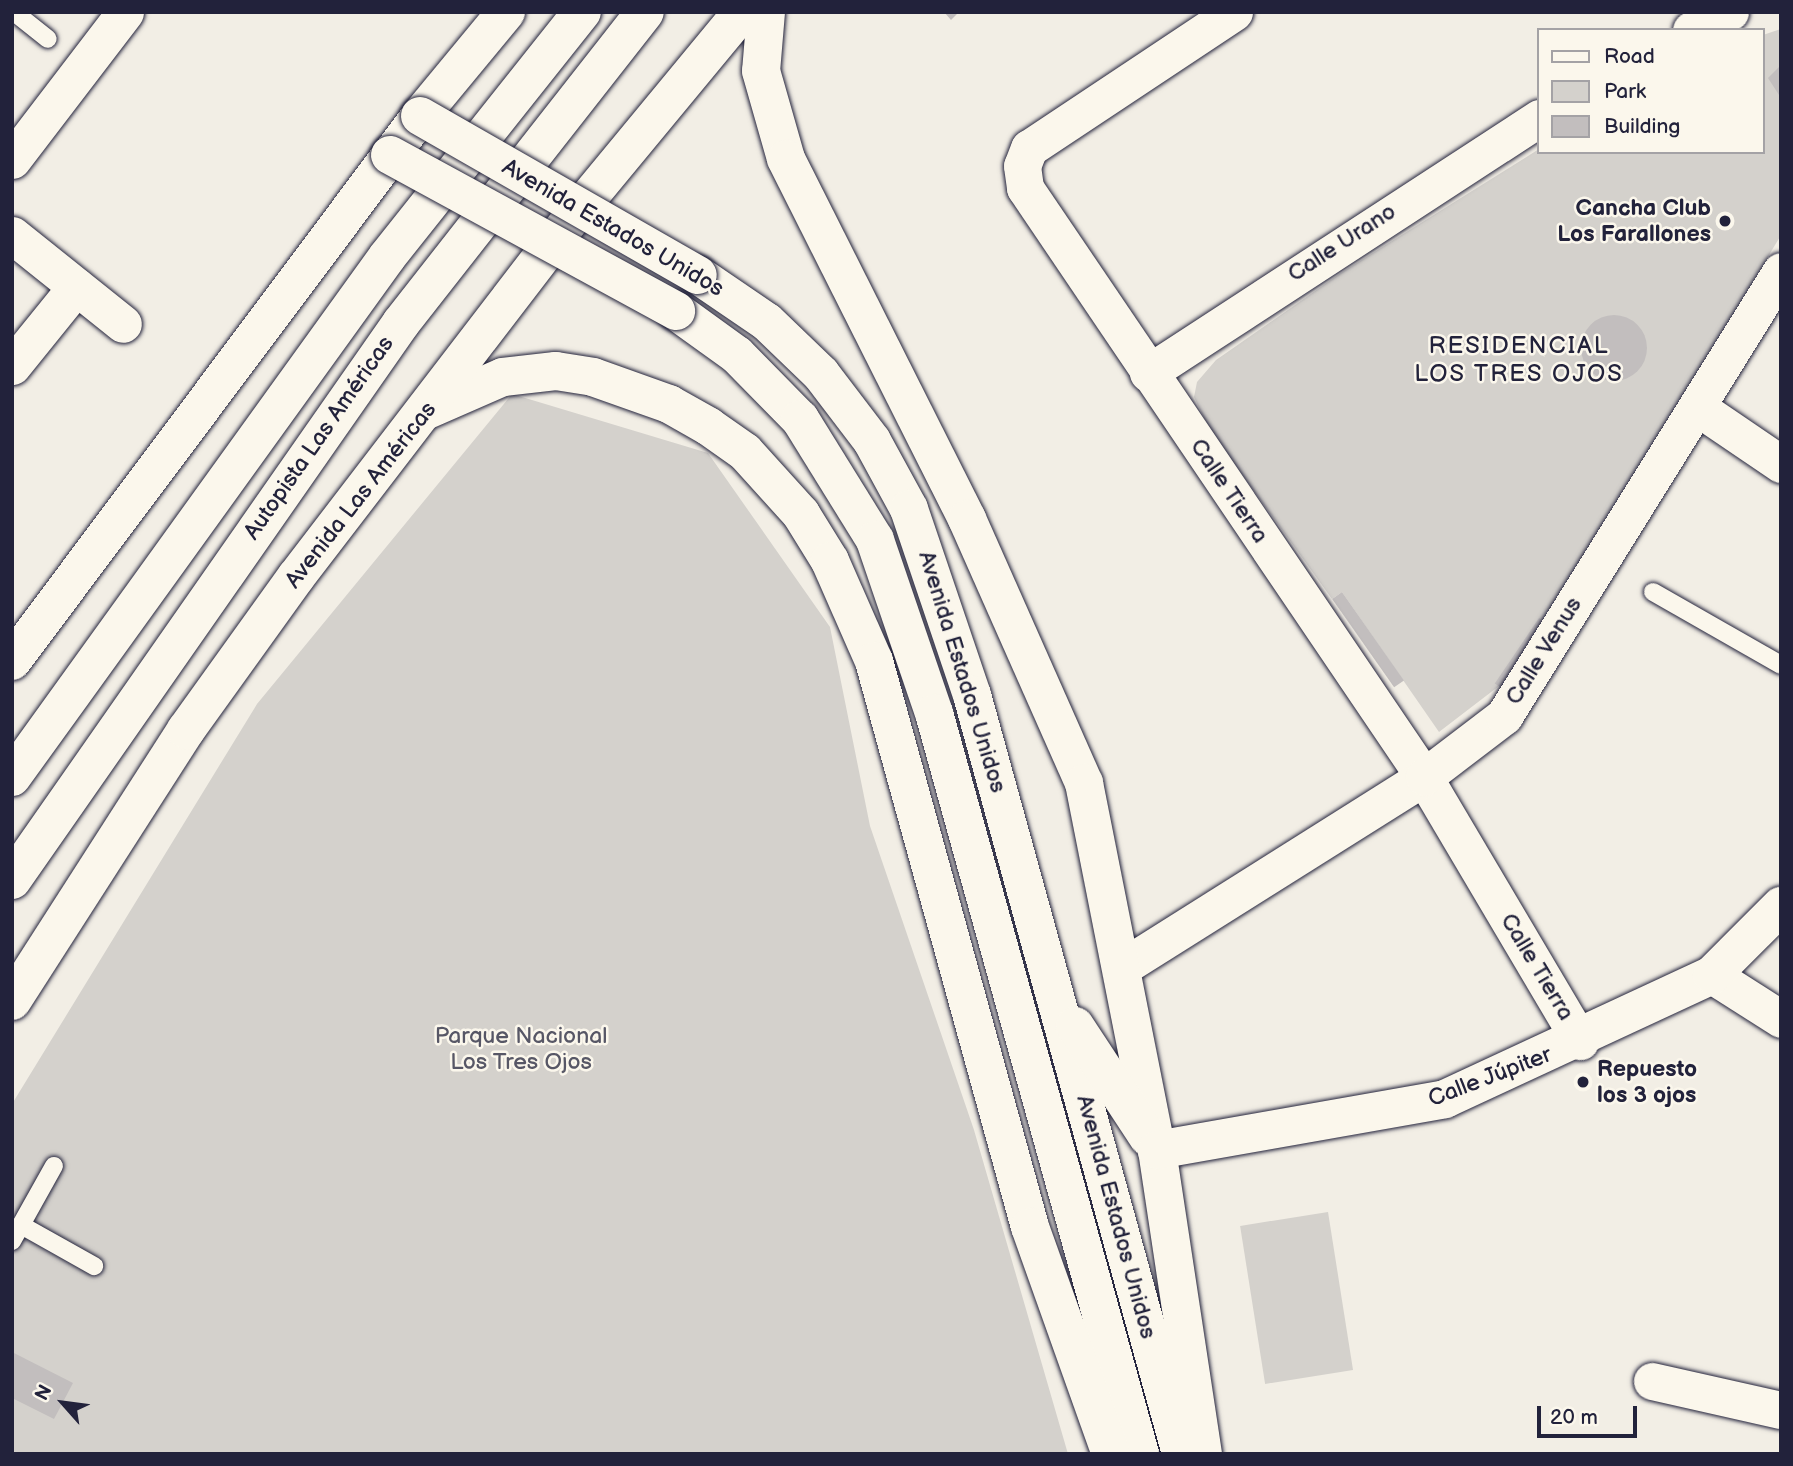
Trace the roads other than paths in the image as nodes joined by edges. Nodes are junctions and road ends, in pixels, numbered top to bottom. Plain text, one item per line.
1 (14, 12) edge
2 (125, 12) edge
3 (506, 12) edge
4 (582, 12) edge
5 (645, 12) edge
6 (742, 12) edge
7 (766, 12) edge
8 (1234, 12) edge
9 (1730, 12) edge
10 (1695, 28) edge
11 (48, 39) dead end
12 (420, 116) junction
13 (1538, 119) edge
14 (390, 155) junction
15 (12, 160) edge
16 (12, 236) edge
17 (1781, 271) edge
18 (76, 287) junction
19 (123, 324) dead end
20 (12, 366) edge
21 (1148, 373) junction
22 (1697, 407) junction
23 (427, 410) junction
24 (1781, 464) edge
25 (1653, 592) dead end
26 (12, 661) edge
27 (1781, 664) edge
28 (12, 777) edge
29 (1424, 777) junction
30 (12, 880) edge
31 (1781, 906) edge
32 (1124, 966) junction
33 (1712, 975) junction
34 (1056, 996) junction
35 (12, 1001) edge
36 (1781, 1019) edge
37 (1580, 1041) junction
38 (1157, 1150) junction
39 (54, 1166) dead end
40 (21, 1225) junction
41 (12, 1241) edge
42 (94, 1266) dead end
43 (1652, 1381) dead end
44 (1781, 1410) edge
45 (1111, 1454) edge
46 (1140, 1454) edge
47 (1181, 1454) edge
48 (1203, 1454) edge

1 - 11 lane
2 - 15 street
3 - 12 main road
4 - 28 main road
5 - 30 main road, Autopista Las Américas
6 - 23 main road, Avenida Las Américas
7 - 32 main road
8 - 21 street, Calle Tierra
9 - 10 street
12 - 14 main road
12 - 34 main road, Avenida Estados Unidos, bridge
13 - 21 street, Calle Urano
14 - 26 main road
14 - 46 main road, Avenida Estados Unidos, bridge
16 - 18 street
17 - 22 street, Calle Venus
18 - 19 street
18 - 20 street
21 - 29 street, Calle Tierra
22 - 24 street
22 - 29 street, Calle Venus
23 - 35 main road, Avenida Las Américas
23 - 45 main road
25 - 27 lane
29 - 32 street, Calle Venus
29 - 37 street, Calle Tierra
31 - 33 main road, Calle Júpiter
32 - 38 main road
33 - 36 street
33 - 37 main road, Calle Júpiter
34 - 38 main road
34 - 47 main road, Avenida Estados Unidos
37 - 38 main road, Calle Júpiter
38 - 48 main road
39 - 40 lane
40 - 41 lane
40 - 42 lane
43 - 44 street

